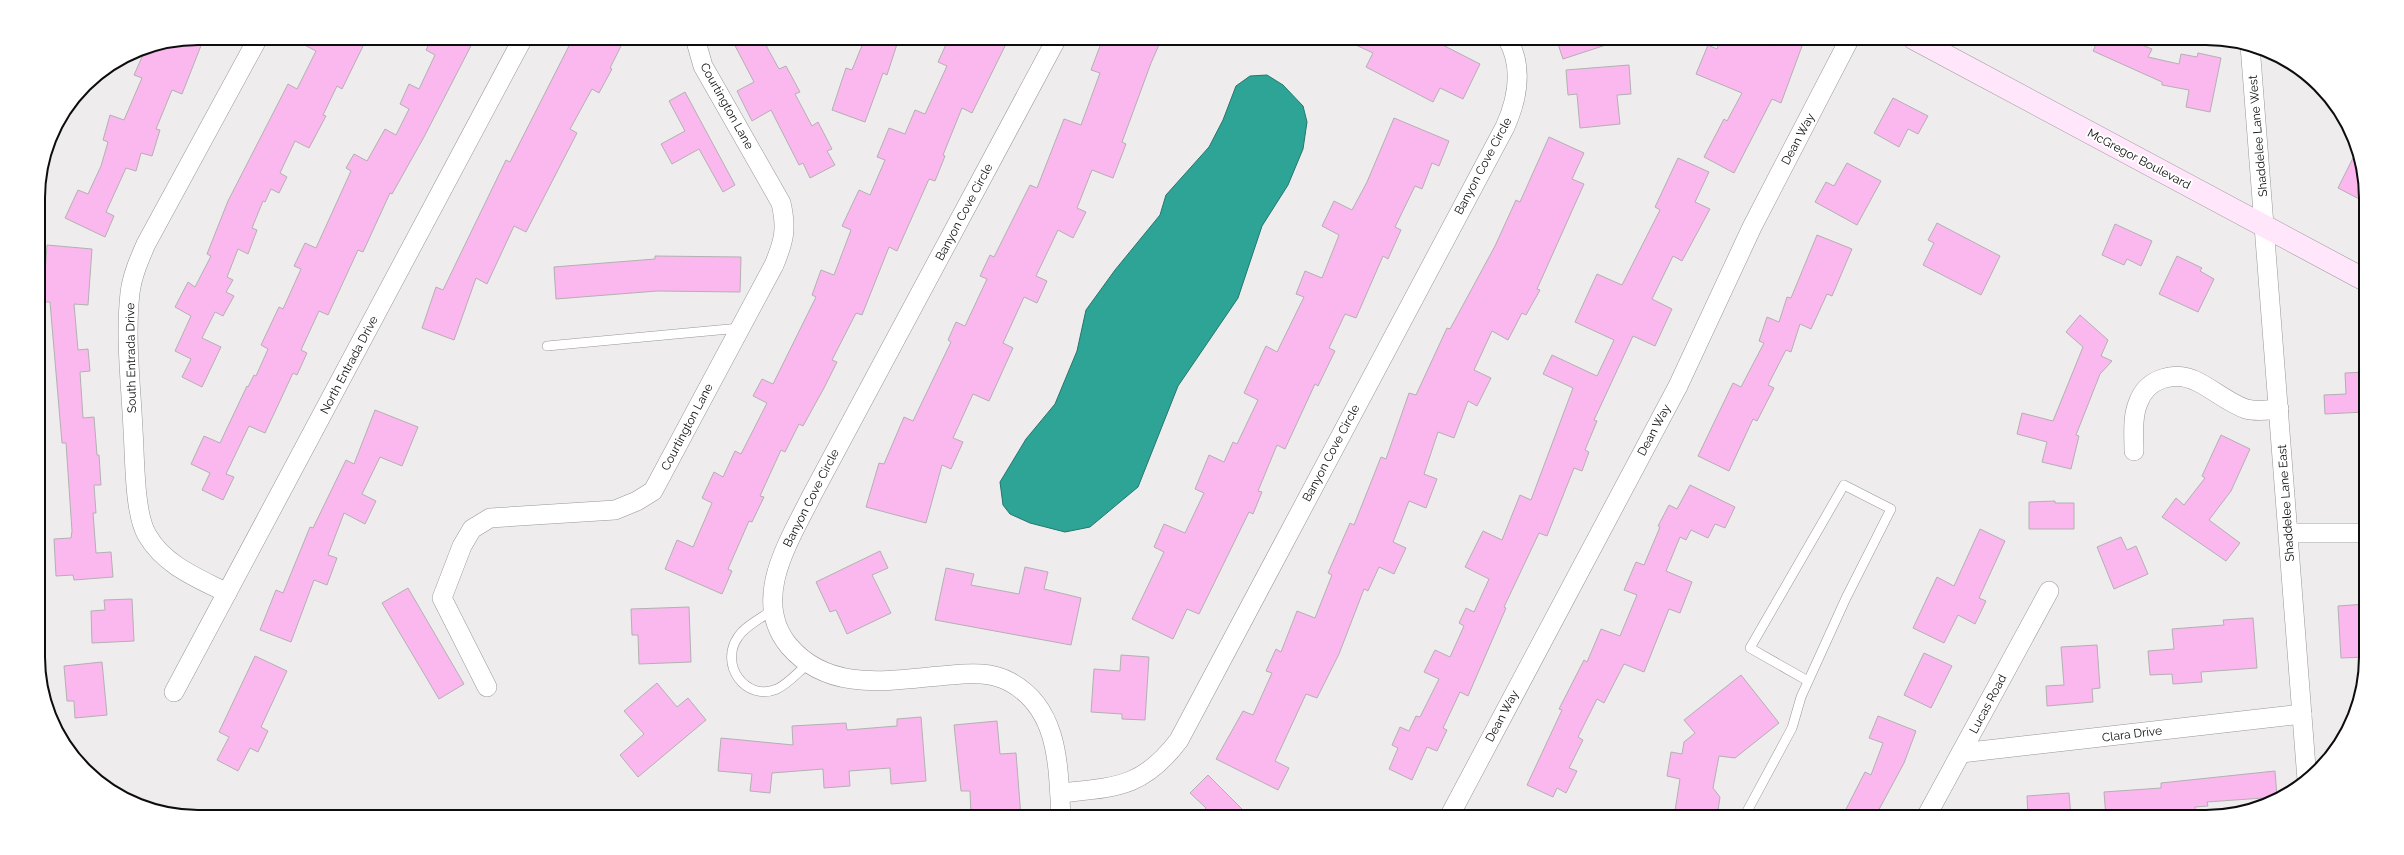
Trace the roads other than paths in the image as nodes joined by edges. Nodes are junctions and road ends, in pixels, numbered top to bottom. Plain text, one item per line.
1 (254, 45) edge
2 (519, 45) edge
3 (697, 45) edge
4 (1053, 45) edge
5 (1510, 45) edge
6 (1846, 45) edge
7 (1926, 45) edge
8 (2251, 52) edge
9 (2266, 227) junction
10 (2359, 277) edge
11 (740, 328) junction
12 (547, 346) dead end
13 (2279, 409) junction
14 (2134, 451) dead end
15 (2359, 532) edge
16 (2289, 533) junction
17 (2049, 591) dead end
18 (227, 593) junction
19 (774, 609) junction
20 (808, 664) junction
21 (1808, 681) junction
22 (487, 687) dead end
23 (174, 692) dead end
24 (2302, 714) junction
25 (1961, 753) junction
26 (2306, 772) edge
27 (1060, 793) junction
28 (1061, 810) edge
29 (1453, 810) edge
30 (1748, 810) edge
31 (1930, 810) edge

1 - 18 street, South Entrada Drive
2 - 18 street, North Entrada Drive
3 - 11 street, Courtington Lane
4 - 19 street, Banyon Cove Circle
5 - 27 street, Banyon Cove Circle
6 - 29 street, Dean Way
7 - 9 main road, McGregor Boulevard
8 - 9 street, Shaddelee Lane West
9 - 10 main road, McGregor Boulevard
9 - 13 street, Shaddelee Lane East
11 - 12 lane
11 - 22 street, Courtington Lane
13 - 14 street
13 - 16 street, Shaddelee Lane East
15 - 16 street
16 - 24 street, Shaddelee Lane East
17 - 25 street, Lucas Road
18 - 23 street, North Entrada Drive
19 - 20 street, Banyon Cove Circle
19 - 20 lane
20 - 27 street, Banyon Cove Circle
21 - 21 lane
21 - 30 lane
24 - 25 street, Clara Drive
24 - 26 street, Shaddelee Lane East
25 - 31 street, Lucas Road
27 - 28 street, Banyon Cove Circle

